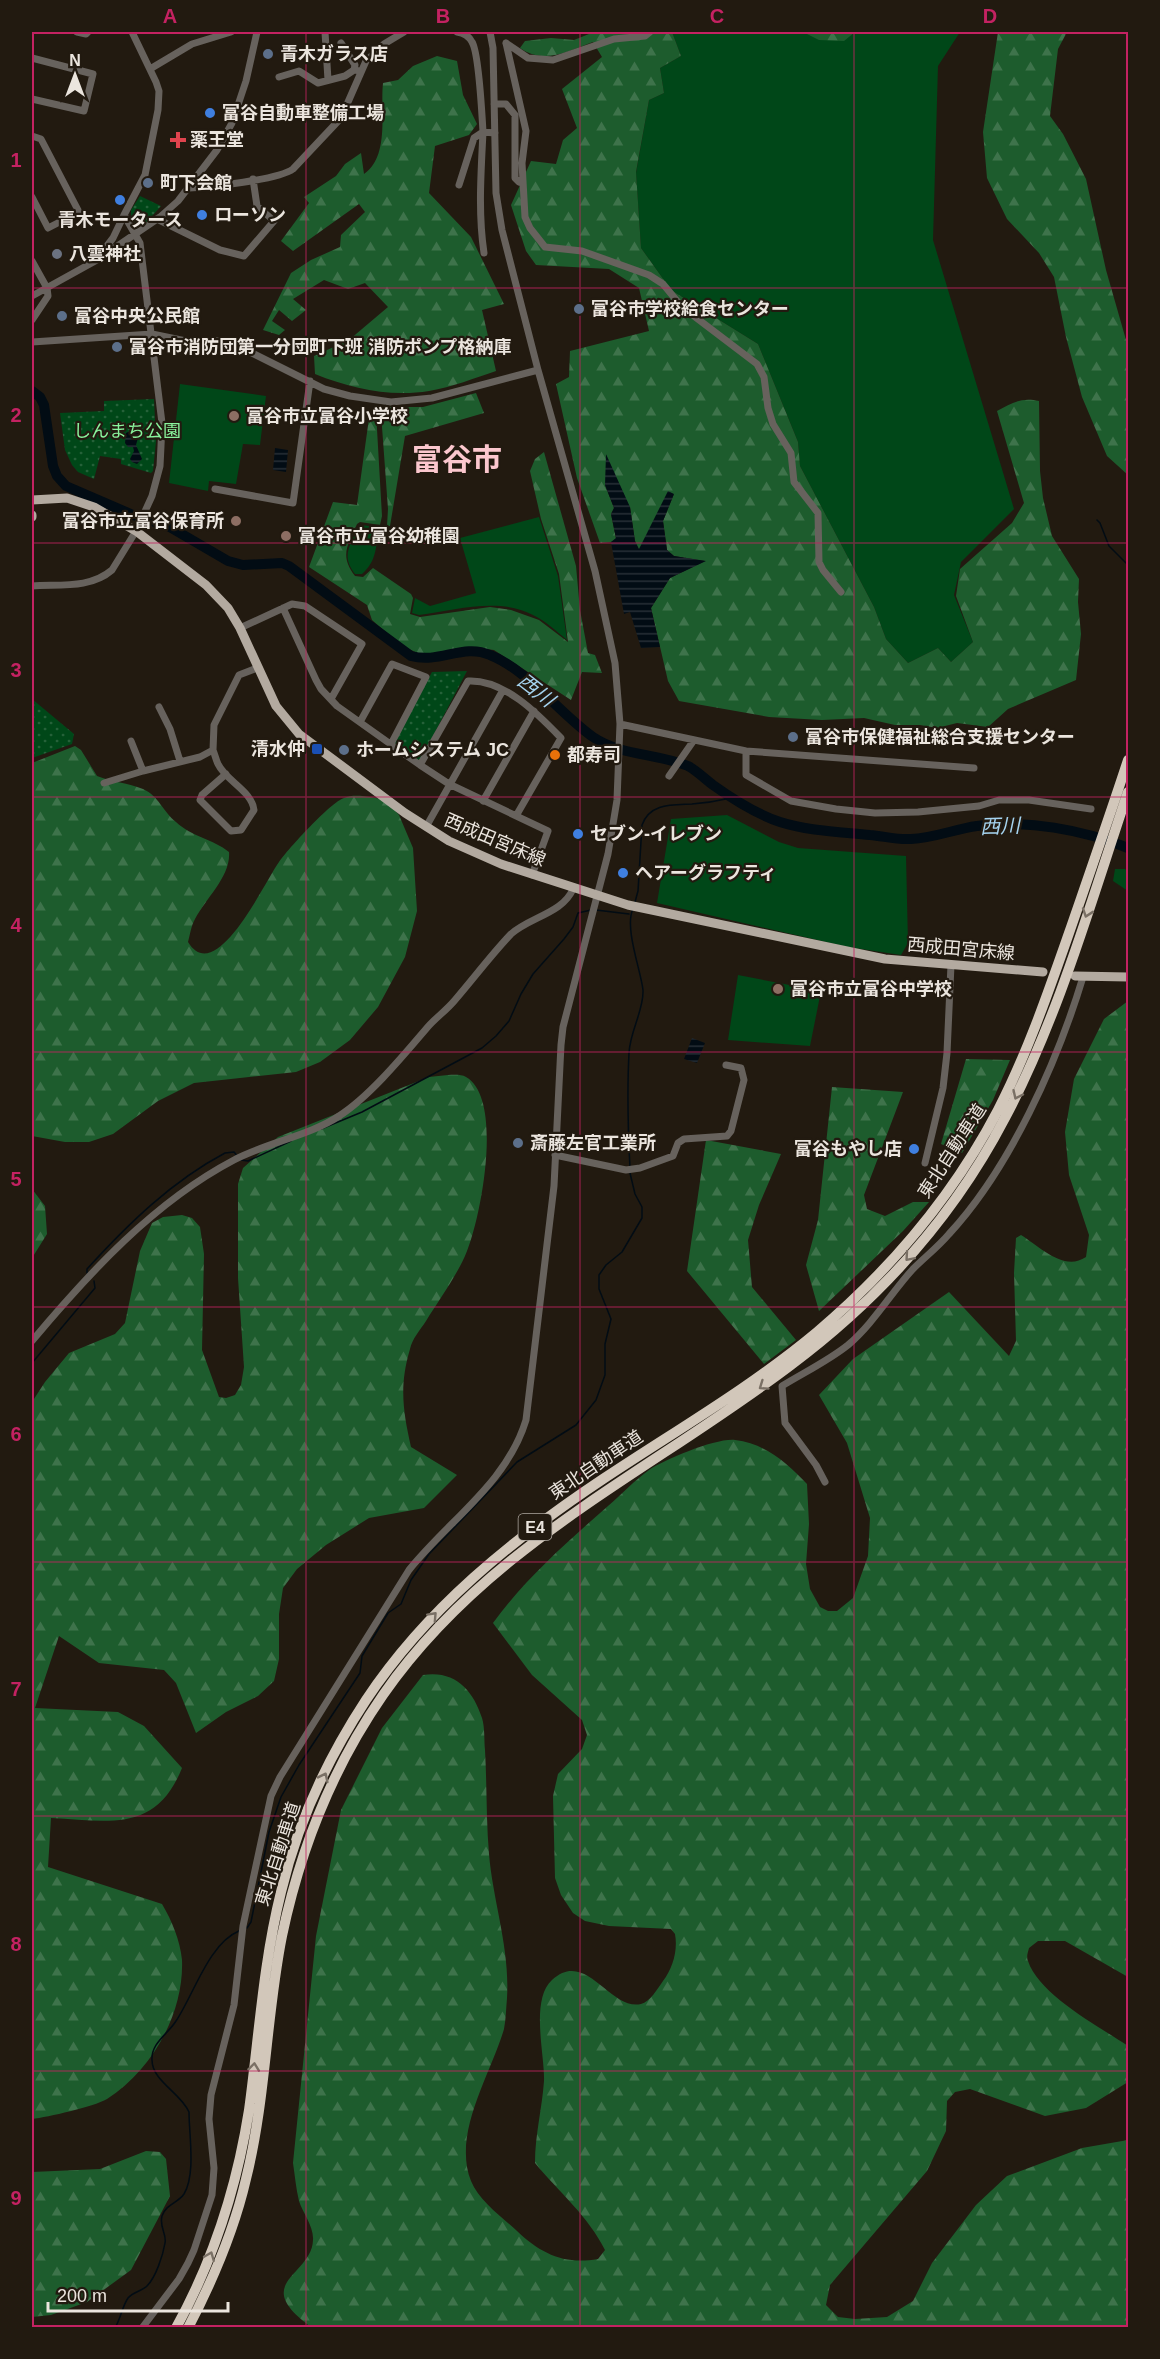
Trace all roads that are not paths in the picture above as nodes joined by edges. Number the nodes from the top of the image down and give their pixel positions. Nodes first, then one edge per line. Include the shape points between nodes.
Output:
1 (77, 32) edge
2 (88, 32) edge
3 (132, 32) edge
4 (231, 32) edge
5 (257, 32) edge
6 (325, 32) edge
7 (404, 32) edge
8 (457, 32) edge
9 (490, 32) edge
10 (650, 32) edge
11 (341, 43) dead end
12 (32, 58) edge
13 (150, 69) junction
14 (357, 71) junction
15 (279, 76) dead end
16 (328, 80) junction
17 (32, 99) edge
18 (494, 104) junction
19 (483, 132) junction
20 (495, 133) junction
21 (32, 136) edge
22 (253, 179) junction
23 (523, 183) junction
24 (459, 185) dead end
25 (189, 188) junction
26 (32, 196) edge
27 (124, 216) junction
28 (157, 219) junction
29 (135, 233) junction
30 (484, 253) dead end
31 (97, 260) junction
32 (32, 261) edge
33 (47, 288) junction
34 (32, 296) edge
35 (32, 320) edge
36 (152, 334) junction
37 (32, 342) edge
38 (538, 370) junction
39 (310, 381) junction
40 (215, 489) dead end
41 (32, 500) edge
42 (137, 528) junction
43 (32, 586) edge
44 (840, 592) dead end
45 (283, 609) junction
46 (240, 628) junction
47 (257, 668) junction
48 (503, 690) junction
49 (331, 699) junction
50 (159, 707) dead end
51 (534, 711) junction
52 (360, 722) junction
53 (620, 724) junction
54 (694, 740) junction
55 (132, 741) dead end
56 (391, 744) junction
57 (213, 750) junction
58 (746, 751) junction
59 (1128, 760) edge
60 (180, 761) junction
61 (420, 765) junction
62 (974, 768) dead end
63 (143, 771) junction
64 (226, 774) junction
65 (669, 776) dead end
66 (104, 783) dead end
67 (449, 784) junction
68 (1128, 792) edge
69 (483, 801) junction
70 (1091, 809) dead end
71 (516, 816) junction
72 (426, 827) junction
73 (1111, 828) junction
74 (1101, 857) junction
75 (532, 875) junction
76 (573, 889) junction
77 (598, 896) junction
78 (951, 965) junction
79 (1043, 972) dead end
80 (1079, 976) joint
81 (1128, 977) edge
82 (726, 1065) dead end
83 (555, 1155) junction
84 (925, 1163) dead end
85 (32, 1341) edge
86 (825, 1482) dead end
87 (142, 2328) edge
88 (176, 2328) edge
89 (188, 2328) edge

1 - 2 street
3 - 13 street
4 - 13 street via 192,44
5 - 25 street via 231,123
6 - 16 street
7 - 14 street
8 - 19 street via 473,43
9 - 18 street
10 - 23 street via 614,39 553,60 528,58 506,43 526,131
11 - 14 street
12 - 17 street via 93,74 84,111
13 - 27 street via 159,91 156,121 145,175
14 - 16 street
14 - 22 street via 341,118 293,169 287,174
15 - 16 street via 299,71 313,82
18 - 20 street
18 - 23 street via 506,104 515,115 516,178
19 - 20 street
19 - 24 street via 474,138
19 - 30 street via 480,226
20 - 38 street via 496,193 502,230
21 - 26 street via 41,139 79,212 48,228
22 - 25 street
22 - 28 street via 257,206 274,221 244,256 220,250
23 - 44 street via 525,217 545,247 582,251 649,275 663,284 682,307 757,364 764,377 772,424 791,453 794,482 819,513 819,562
25 - 28 street
27 - 29 street
27 - 31 street
28 - 29 street
29 - 31 street
29 - 36 street via 140,243
31 - 33 street
32 - 33 street
33 - 34 street
33 - 35 street via 48,296
36 - 37 street
36 - 39 street via 228,341
36 - 42 street via 161,446 157,480
38 - 39 street via 432,398 391,402 350,396
38 - 53 street via 600,593 615,663
39 - 40 street via 293,503
41 - 42 main road, 西成田宮床線 via 80,501
42 - 43 street via 120,560 105,577 81,584
42 - 46 main road, 西成田宮床線 via 206,585
45 - 46 street
45 - 49 street via 316,680
45 - 49 street via 292,604 305,606 362,644
46 - 47 main road, 西成田宮床線
47 - 57 street via 239,675 214,725
47 - 72 main road, 西成田宮床線 via 276,706 299,734
48 - 51 street
48 - 61 street via 468,681
48 - 67 street
49 - 52 street
50 - 60 street
51 - 69 street
51 - 71 street via 561,738
52 - 56 street
52 - 56 street via 392,664 426,677
53 - 54 street
53 - 77 street via 614,826
54 - 58 street
54 - 65 street
55 - 63 street
56 - 61 street
57 - 60 street
57 - 64 street
58 - 62 street
58 - 70 street via 746,775 791,801 836,809 918,812 979,806 999,800
59 - 73 highway, 東北自動車道 / E4
60 - 63 street
61 - 67 street
63 - 66 street
64 - 64 street via 253,803 254,810 241,830 231,831 200,800
67 - 69 street
67 - 72 street
68 - 73 highway, 東北自動車道 / E4
69 - 71 street
71 - 75 street via 548,831
72 - 75 main road, 西成田宮床線 via 473,852
73 - 74 highway, 東北自動車道 / E4
88 -> 74 highway, 東北自動車道 / E4 via 208,2260 236,2176 282,1888 315,1795 360,1711 408,1644 481,1570 566,1504 796,1348 853,1300 906,1244 951,1187 997,1112 1034,1030
74 -> 89 highway, 東北自動車道 / E4 via 1044,1032 1007,1116 960,1192 914,1251 860,1308 788,1367 563,1519 489,1577 429,1637 364,1724 325,1799 292,1891 281,1940 246,2178 218,2264
75 - 76 main road, 西成田宮床線
76 - 77 main road, 西成田宮床線
76 - 85 street via 562,905 521,924 413,1046 339,1117 244,1155 182,1192 93,1272
77 - 78 main road, 西成田宮床線 via 885,959
77 - 83 street via 563,1027
78 - 79 main road, 西成田宮床線
78 - 84 street via 943,1088
80 - 81 main road
80 - 86 street via 1059,1044 1011,1147 986,1187 950,1234 846,1343 782,1386 785,1423
82 - 83 street via 741,1068 744,1080 727,1136 684,1139 673,1156 630,1169
83 - 87 street via 530,1404 522,1434 501,1472 409,1570 275,1786 242,1929 234,2004 210,2104 212,2195 195,2250 179,2279

